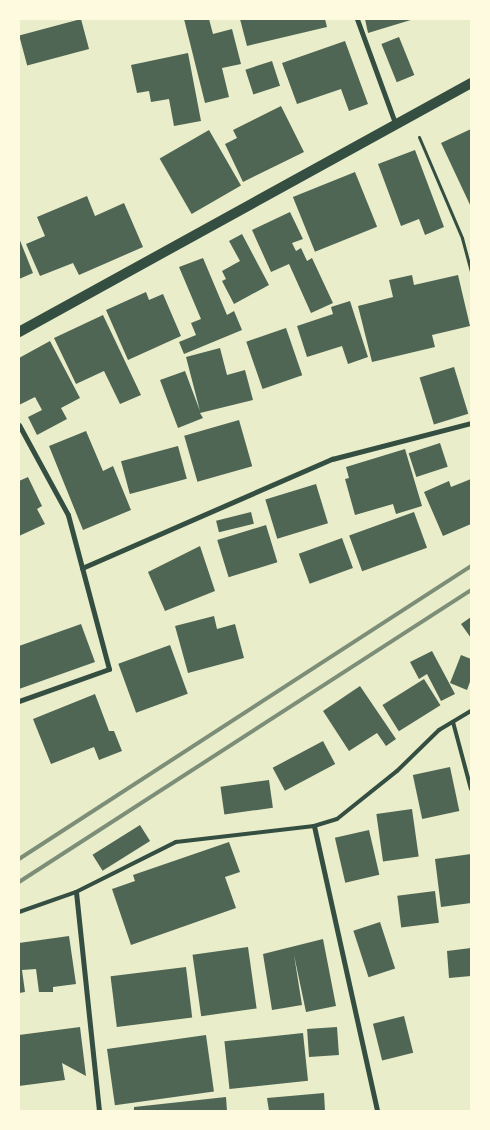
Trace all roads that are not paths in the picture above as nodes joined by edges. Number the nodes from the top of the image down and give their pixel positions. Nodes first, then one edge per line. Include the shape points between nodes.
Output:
1 (357, 19) edge
2 (471, 83) edge
3 (395, 123) junction
4 (19, 332) edge
5 (471, 423) edge
6 (19, 424) edge
7 (82, 568) junction
8 (19, 701) edge
9 (471, 711) edge
10 (453, 722) junction
11 (471, 789) edge
12 (314, 826) junction
13 (76, 892) junction
14 (19, 912) edge
15 (100, 1111) edge
16 (377, 1111) edge

1 - 3 street
2 - 3 main road
3 - 4 main road
5 - 7 street via 332,459
6 - 7 street via 68,514
7 - 8 street via 109,669
9 - 10 lane
10 - 11 lane
10 - 12 lane via 439,730 397,771 337,819
12 - 13 lane via 176,842
12 - 16 street
13 - 14 lane
13 - 15 street

